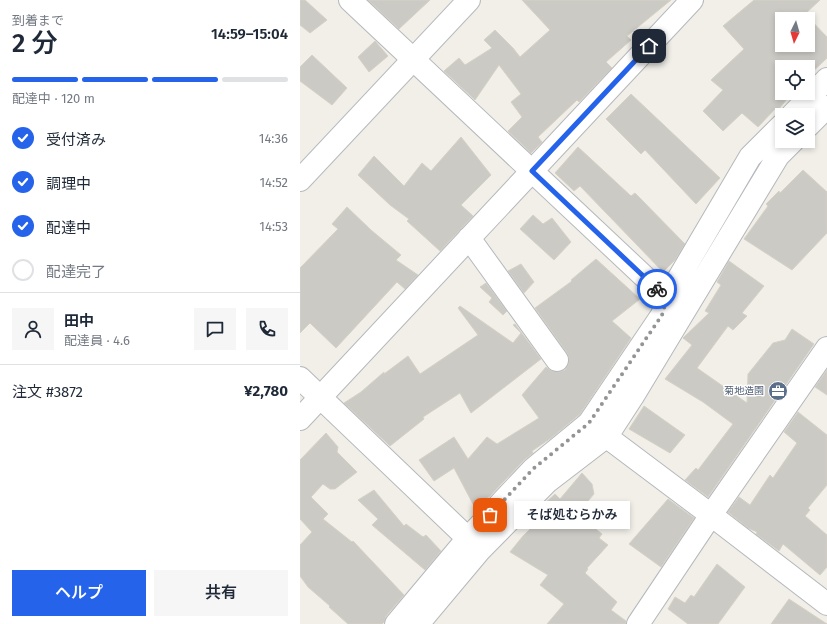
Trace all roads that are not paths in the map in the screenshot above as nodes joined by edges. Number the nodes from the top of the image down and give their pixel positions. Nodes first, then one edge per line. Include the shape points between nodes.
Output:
1 (350, 0) edge
2 (469, 0) edge
3 (692, 0) edge
4 (413, 59) junction
5 (827, 79) edge
6 (827, 107) edge
7 (799, 108) edge
8 (815, 119) edge
9 (775, 132) edge
10 (786, 148) edge
11 (532, 171) junction
12 (300, 180) edge
13 (469, 238) junction
14 (667, 298) junction
15 (827, 348) edge
16 (557, 360) dead end
17 (300, 378) edge
18 (320, 398) junction
19 (300, 419) edge
20 (589, 423) junction
21 (607, 436) junction
22 (710, 515) junction
23 (474, 544) junction
24 (827, 604) edge
25 (396, 624) edge
26 (418, 624) edge
27 (638, 624) edge

1 - 4 street
2 - 4 street
3 - 11 street
4 - 11 street
4 - 12 street
5 - 7 street
6 - 8 street
9 - 14 street via 750,157
10 - 21 street via 778,156
11 - 13 street
11 - 14 street
13 - 16 street
13 - 18 street
14 - 20 street via 662,315
15 - 22 street
17 - 18 street
18 - 19 street
18 - 23 street
20 - 21 street
20 - 23 street via 533,469
21 - 22 street
21 - 23 street via 547,482
22 - 24 street
22 - 27 street
23 - 25 street
23 - 26 street

